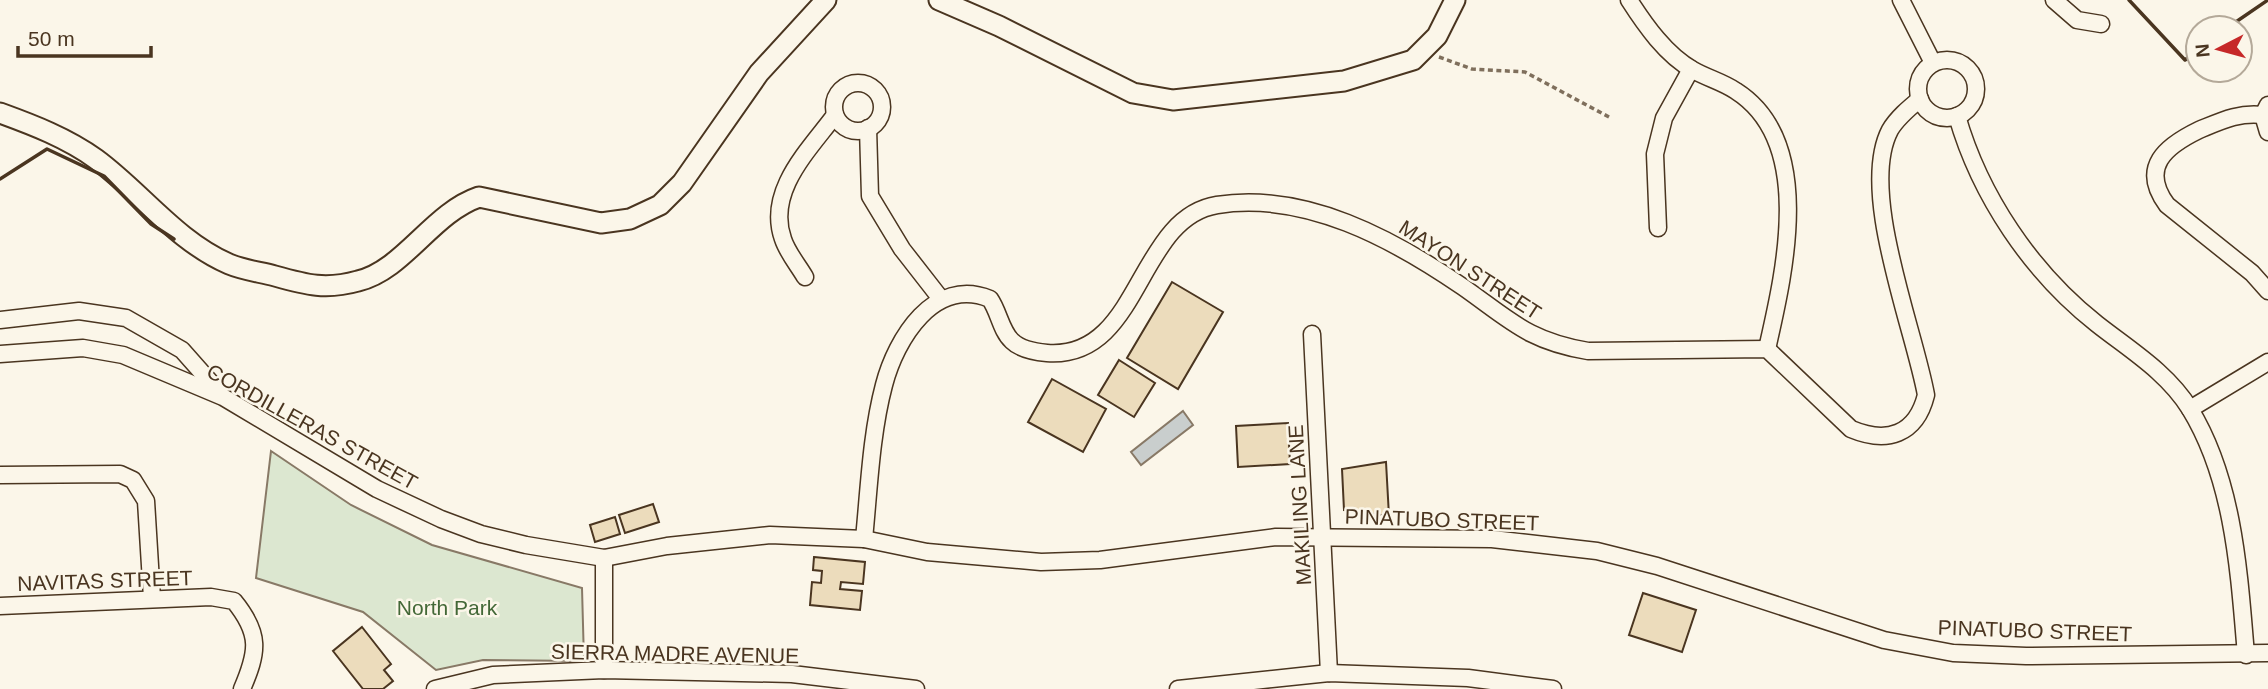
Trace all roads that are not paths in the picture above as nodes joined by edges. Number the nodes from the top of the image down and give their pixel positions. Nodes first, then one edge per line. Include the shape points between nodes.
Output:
1 (826, 0) edge
2 (939, 0) edge
3 (1455, 0) edge
4 (1629, 0) edge
5 (1901, 0) edge
6 (2054, 0) edge
7 (2101, 24) dead end
8 (1933, 64) junction
9 (1691, 69) junction
10 (1920, 99) junction
11 (2265, 110) edge
12 (0, 113) edge
13 (835, 115) junction
14 (1958, 116) junction
15 (868, 128) junction
16 (2268, 132) edge
17 (1658, 228) dead end
18 (805, 276) dead end
19 (2268, 291) edge
20 (941, 299) junction
21 (0, 320) edge
22 (1312, 334) dead end
23 (1767, 349) junction
24 (0, 354) edge
25 (2268, 362) edge
26 (223, 397) junction
27 (2190, 409) junction
28 (0, 475) edge
29 (1323, 537) junction
30 (863, 539) junction
31 (604, 558) junction
32 (152, 598) junction
33 (1, 610) edge
34 (2268, 653) edge
35 (2246, 654) junction
36 (604, 670) junction
37 (1329, 673) junction
38 (242, 689) edge
39 (435, 689) edge
40 (916, 689) edge
41 (1178, 689) edge
42 (1553, 689) edge

1 - 12 street via 759,74 682,183 660,205 630,219 601,223 479,197 461,203 380,272 336,286 316,287 230,265 191,243 94,158 32,124
2 - 3 street via 1133,93 1174,100 1344,81 1413,60 1445,23
4 - 9 street via 1663,45
5 - 8 street
6 - 7 street via 2077,20
8 - 10 street via 1922,75
8 - 14 street via 1951,60 1973,77 1972,104
9 - 17 street via 1664,118 1655,154
9 - 23 street via 1737,91 1757,109 1780,149 1788,193 1786,232 1780,291
10 - 14 street via 1940,117
10 - 23 street via 1891,128 1881,182 1895,272 1926,395 1922,412 1907,429 1868,436 1851,429
11 - 16 street
11 - 19 street via 2231,117 2169,146 2157,167 2156,181 2167,205
13 - 15 street via 845,127
13 - 15 street via 840,90 863,83 877,92 882,108 880,117
13 - 18 street via 785,183 779,223 783,240
14 - 27 street via 1989,197 2034,261 2095,322 2166,379
15 - 20 street via 870,196 902,249
20 - 23 street, MAYON STREET via 979,295 990,299 1018,345 1040,352 1077,351 1096,342 1112,325 1149,263 1181,223 1201,209 1259,204 1363,229 1429,264 1533,337 1560,346 1588,351
20 - 30 street via 914,323 898,346 884,385
21 - 26 street via 79,311 126,318 182,350
22 - 29 street, MAKILING LANE
24 - 26 street, CORDILLERAS STREET via 83,348 123,355
25 - 27 street
26 - 31 street, CORDILLERAS STREET via 377,489 440,519 526,545
27 - 35 street via 2215,466 2231,520
28 - 32 street via 120,474 134,480 146,501
29 - 30 street, PINATUBO STREET via 1231,541 1041,562 927,552
29 - 35 street, PINATUBO STREET via 1492,539 1597,551 1704,580 1884,640 1953,653
29 - 37 street, MAKILING LANE
30 - 31 street, PINATUBO STREET via 770,535
31 - 36 street
32 - 33 street, NAVITAS STREET
32 - 38 street, NAVITAS STREET via 234,601 254,627 255,660
34 - 35 street, PINATUBO STREET
36 - 39 street, SIERRA MADRE AVENUE via 493,675
36 - 40 street, SIERRA MADRE AVENUE via 792,674
37 - 41 street
37 - 42 street via 1468,678

